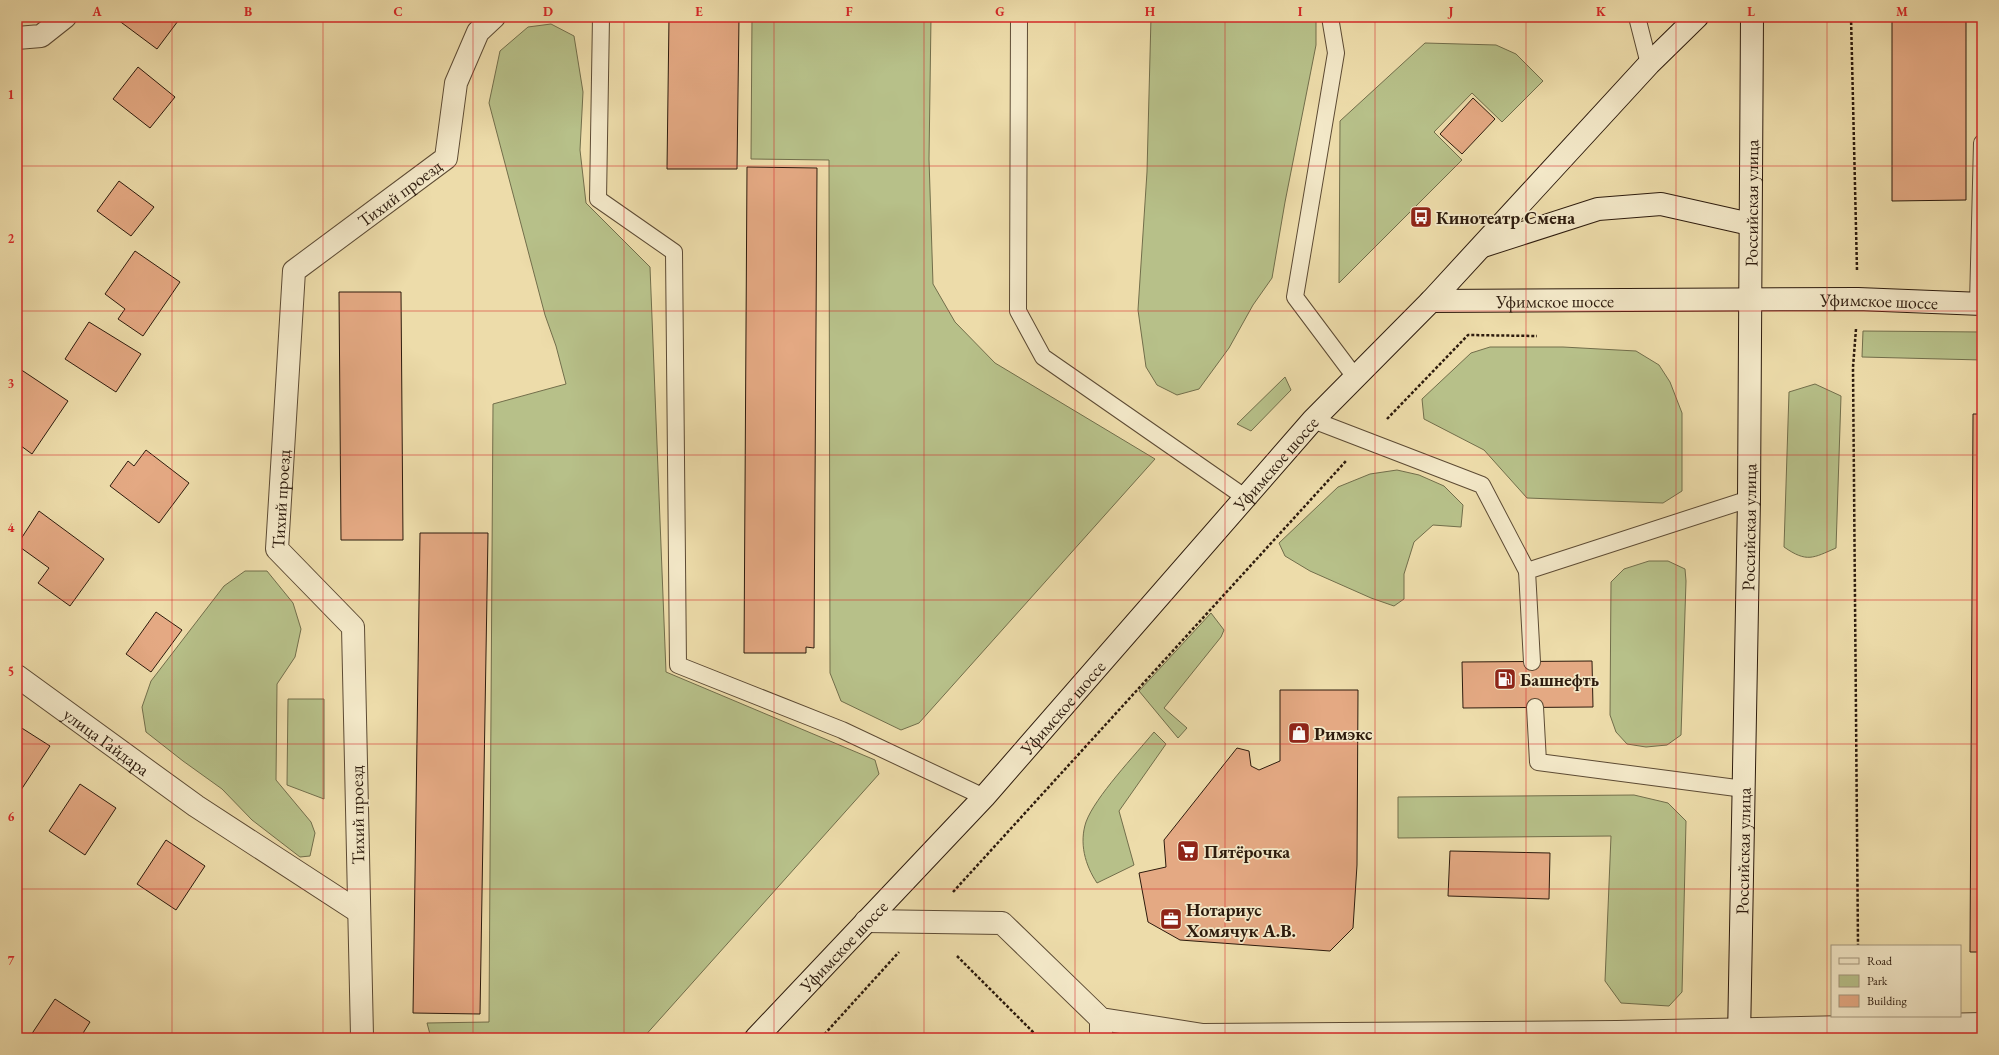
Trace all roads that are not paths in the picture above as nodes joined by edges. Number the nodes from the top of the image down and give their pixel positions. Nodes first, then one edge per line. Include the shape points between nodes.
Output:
1 (65, 17) edge
2 (494, 17) edge
3 (602, 17) edge
4 (1019, 17) edge
5 (1330, 17) edge
6 (1637, 17) edge
7 (1697, 17) edge
8 (1752, 17) edge
9 (17, 38) edge
10 (1649, 64) junction
11 (1982, 143) edge
12 (1750, 224) junction
13 (1481, 247) junction
14 (1749, 298) junction
15 (1431, 301) junction
16 (1980, 304) edge
17 (1355, 377) junction
18 (1313, 420) junction
19 (1246, 498) junction
20 (1749, 499) junction
21 (1527, 571) junction
22 (1532, 662) dead end
23 (17, 676) edge
24 (1535, 707) dead end
25 (1744, 789) junction
26 (984, 797) junction
27 (359, 912) junction
28 (866, 921) junction
29 (1982, 1024) edge
30 (1101, 1029) edge
31 (1958, 1031) edge
32 (1739, 1034) edge
33 (1617, 1035) edge
34 (363, 1038) edge
35 (756, 1038) edge

1 - 9 main road via 41,36
2 - 27 main road, Тихий проезд via 478,32 456,83 446,158 294,272 277,550 353,627
3 - 26 lane via 598,199 674,252 678,665 842,730
4 - 19 lane via 1018,311 1042,357
5 - 17 lane via 1336,53 1295,297
6 - 10 lane
7 - 10 main road
8 - 12 main road, Российская улица
10 - 13 main road
11 - 16 lane
12 - 13 main road via 1661,204 1598,208
12 - 14 main road, Российская улица
13 - 15 main road
14 - 15 main road, Уфимское шоссе
14 - 16 main road, Уфимское шоссе
14 - 20 main road, Российская улица
15 - 17 main road, Уфимское шоссе
17 - 18 main road, Уфимское шоссе
18 - 19 main road, Уфимское шоссе
18 - 21 lane via 1482,485
19 - 26 main road, Уфимское шоссе
20 - 21 lane
20 - 25 main road, Российская улица
21 - 22 lane
23 - 27 main road, улица Гайдара via 196,806
24 - 25 lane via 1538,762
25 - 32 main road, Российская улица
26 - 28 main road, Уфимское шоссе
27 - 34 main road, Тихий проезд
28 - 30 main road via 1002,923
28 - 35 main road, Уфимское шоссе
29 - 31 main road
30 - 33 main road via 1203,1035
31 - 32 main road
32 - 33 main road

